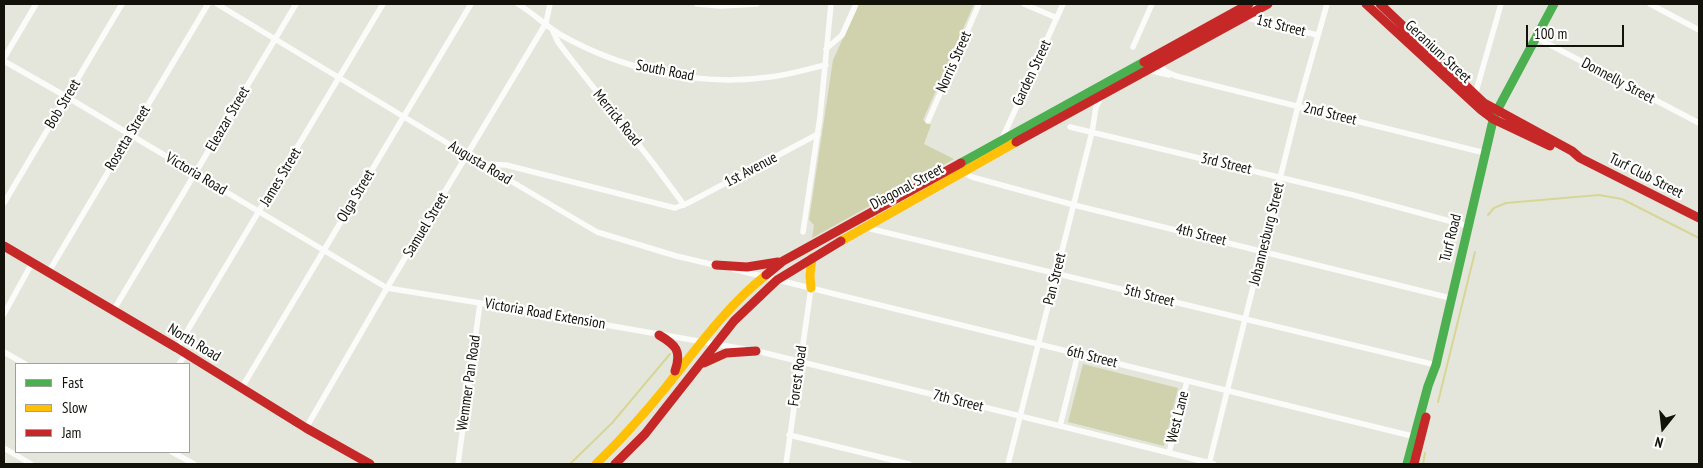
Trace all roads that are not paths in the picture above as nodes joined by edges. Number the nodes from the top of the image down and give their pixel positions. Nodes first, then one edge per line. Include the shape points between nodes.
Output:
1 (36, 4) edge
2 (122, 4) edge
3 (208, 4) edge
4 (217, 4) edge
5 (296, 4) edge
6 (383, 4) edge
7 (471, 4) edge
8 (518, 4) edge
9 (550, 4) edge
10 (697, 4) edge
11 (757, 4) edge
12 (831, 4) edge
13 (856, 4) edge
14 (979, 4) edge
15 (1024, 4) edge
16 (1063, 4) edge
17 (1152, 4) edge
18 (1249, 4) edge
19 (1268, 4) edge
20 (1327, 4) edge
21 (1366, 4) edge
22 (1380, 4) edge
23 (1502, 4) edge
24 (1554, 4) edge
25 (1650, 4) edge
26 (1244, 17) junction
27 (1057, 18) junction
28 (546, 23) junction
29 (552, 29) junction
30 (1699, 30) edge
31 (1317, 35) junction
32 (1537, 38) junction
33 (275, 39) junction
34 (1133, 47) dead end
35 (826, 49) junction
36 (4, 59) edge
37 (1156, 61) junction
38 (826, 65) junction
39 (1148, 70) junction
40 (339, 76) junction
41 (1176, 76) junction
42 (1103, 94) junction
43 (1476, 95) junction
44 (67, 97) junction
45 (1298, 106) junction
46 (1494, 116) junction
47 (404, 117) junction
48 (928, 121) dead end
49 (1699, 124) edge
50 (1070, 126) dead end
51 (1092, 132) junction
52 (818, 134) junction
53 (130, 135) junction
54 (1001, 141) junction
55 (1485, 152) junction
56 (468, 155) junction
57 (482, 164) junction
58 (956, 166) junction
59 (962, 173) junction
60 (196, 174) junction
61 (1281, 177) junction
62 (4, 204) edge
63 (1074, 204) junction
64 (684, 205) junction
65 (259, 213) junction
66 (1699, 218) edge
67 (1468, 226) junction
68 (863, 227) junction
69 (803, 232) dead end
70 (4, 246) edge
71 (323, 250) junction
72 (1262, 250) junction
73 (812, 258) junction
74 (783, 261) junction
75 (32, 263) junction
76 (716, 265) junction
77 (48, 272) junction
78 (1056, 274) junction
79 (763, 277) junction
80 (777, 280) junction
81 (387, 288) junction
82 (811, 288) junction
83 (1450, 298) junction
84 (480, 303) junction
85 (113, 311) junction
86 (4, 314) edge
87 (1245, 319) junction
88 (659, 335) junction
89 (702, 342) junction
90 (716, 344) junction
91 (1038, 344) junction
92 (177, 348) junction
93 (756, 351) junction
94 (4, 352) edge
95 (186, 354) junction
96 (1078, 354) junction
97 (800, 362) junction
98 (23, 363) edge
99 (180, 363) edge
100 (1436, 365) junction
101 (698, 366) junction
102 (674, 376) junction
103 (1188, 381) junction
104 (241, 389) junction
105 (1228, 391) junction
106 (1020, 416) junction
107 (1060, 426) junction
108 (306, 428) junction
109 (789, 435) junction
110 (1417, 438) junction
111 (4, 448) edge
112 (174, 453) edge
113 (1169, 453) junction
114 (32, 464) edge
115 (194, 464) edge
116 (370, 464) edge
117 (458, 464) edge
118 (596, 464) edge
119 (615, 464) edge
120 (786, 464) edge
121 (909, 464) edge
122 (1008, 464) edge
123 (1211, 464) edge
124 (1407, 464) edge
125 (1414, 464) edge

1 - 36 street
2 - 44 street, Bob Street
3 - 53 street, Rosetta Street
4 - 33 street, Augusta Road
5 - 33 street, Eleazar Street
6 - 40 street, James Street
7 - 47 street, Olga Street
8 - 28 street, South Road
9 - 28 street, Samuel Street
10 - 11 street
12 - 35 street
13 - 35 street via 842,35
14 - 48 street, Norris Street
15 - 27 street
16 - 27 street, Garden Street
17 - 34 street
18 - 37 main road, Diagonal Street
19 - 26 main road, Diagonal Street
20 - 31 street, Johannesburg Street
21 - 46 main road, Geranium Street via 1481,110
22 - 43 main road, Geranium Street
23 - 43 street
24 - 32 main road, Turf Road
25 - 30 street
26 - 31 street, 1st Street
26 - 37 main road, Diagonal Street
27 - 54 street, Garden Street
28 - 29 street, South Road
28 - 56 street, Samuel Street
29 - 38 street, South Road via 619,61 680,76 732,80 770,78
29 - 64 street, Merrick Road via 567,54
31 - 45 street, Johannesburg Street
32 - 46 main road, Turf Road
32 - 49 street, Donnelly Street
33 - 40 street, Augusta Road
33 - 60 street, Eleazar Street
35 - 38 street
36 - 44 street, Victoria Road
37 - 39 main road, Diagonal Street
37 - 41 street, 2nd Street via 1165,71
37 - 54 main road, Diagonal Street
38 - 52 street
39 - 41 street, 2nd Street
39 - 42 main road, Diagonal Street
40 - 47 street, Augusta Road
40 - 65 street, James Street
41 - 45 street, 2nd Street
42 - 51 street, Pan Street via 1096,107
42 - 59 main road, Diagonal Street
43 - 46 main road, Geranium Street
44 - 53 street, Victoria Road
44 - 62 street, Bob Street
45 - 55 street, 2nd Street
45 - 61 street, Johannesburg Street
46 - 55 main road, Turf Road
46 - 66 main road, Turf Club Street via 1572,151
47 - 56 street, Augusta Road
47 - 71 street, Olga Street
50 - 51 street, 3rd Street
51 - 61 street, 3rd Street
51 - 63 street, Pan Street
52 - 64 street, 1st Avenue
52 - 69 street
53 - 60 street, Victoria Road
53 - 77 street, Rosetta Street
54 - 58 main road, Diagonal Street
55 - 67 main road, Turf Road
56 - 57 street, Augusta Road
56 - 81 street, Samuel Street
57 - 64 street via 506,166 666,207
57 - 76 street, Augusta Road via 597,232
58 - 59 street
58 - 74 main road, Diagonal Street
59 - 63 street, 4th Street
59 - 68 main road, Diagonal Street
60 - 65 street, Victoria Road
60 - 85 street, Eleazar Street
61 - 67 street, 3rd Street
61 - 72 street, Johannesburg Street
63 - 72 street, 4th Street
63 - 78 street, Pan Street
65 - 71 street, Victoria Road
65 - 92 street, James Street
67 - 83 main road, Turf Road
68 - 73 main road, Diagonal Street
68 - 78 street, 5th Street
70 - 75 main road, North Road
71 - 81 street, Victoria Road
71 - 104 street, Olga Street
72 - 83 street, 4th Street
72 - 87 street, Johannesburg Street
73 - 80 main road, Diagonal Street
73 - 82 main road
74 - 76 main road via 747,267
74 - 79 main road, Diagonal Street
75 - 77 main road, North Road
75 - 86 street
76 - 79 street, Augusta Road
77 - 85 main road, North Road
78 - 87 street, 5th Street
78 - 91 street, Pan Street
79 - 80 street, 6th Street
79 - 89 main road, Diagonal Street via 729,309
80 - 82 street, 6th Street
80 - 90 main road, Diagonal Street via 734,321
81 - 84 street, Victoria Road Extension
81 - 108 street, Samuel Street
82 - 91 street, 6th Street
82 - 97 street, Forest Road
83 - 100 main road, Turf Road
84 - 88 street, Victoria Road Extension
84 - 117 street, Wemmer Pan Road
85 - 92 main road, North Road
87 - 100 street, 5th Street
87 - 105 street, Johannesburg Street
88 - 89 street, Victoria Road Extension
88 - 102 main road via 677,350
89 - 90 street, 7th Street
89 - 102 main road, Diagonal Street
90 - 93 street, 7th Street
90 - 101 main road, Diagonal Street
91 - 96 street, 6th Street
91 - 106 street, Pan Street
92 - 95 main road, North Road
93 - 97 street, 7th Street
93 - 101 main road via 726,353
94 - 98 street
95 - 99 street
95 - 104 main road, North Road
96 - 103 street, 6th Street
96 - 107 street
97 - 106 street, 7th Street
97 - 109 street, Forest Road
100 - 110 main road, Turf Road
101 - 119 main road, Diagonal Street via 645,434
102 - 118 main road, Diagonal Street
103 - 105 street, 6th Street
103 - 113 street, West Lane
104 - 108 main road, North Road
105 - 110 street, 6th Street
105 - 123 street, Johannesburg Street
106 - 107 street, 7th Street
106 - 122 street, Pan Street
107 - 113 street, 7th Street
108 - 116 main road, North Road
109 - 120 street, Forest Road
109 - 121 street
110 - 124 main road, Turf Road
110 - 125 main road, Turf Road
111 - 114 street
112 - 115 street
113 - 123 street, 7th Street

